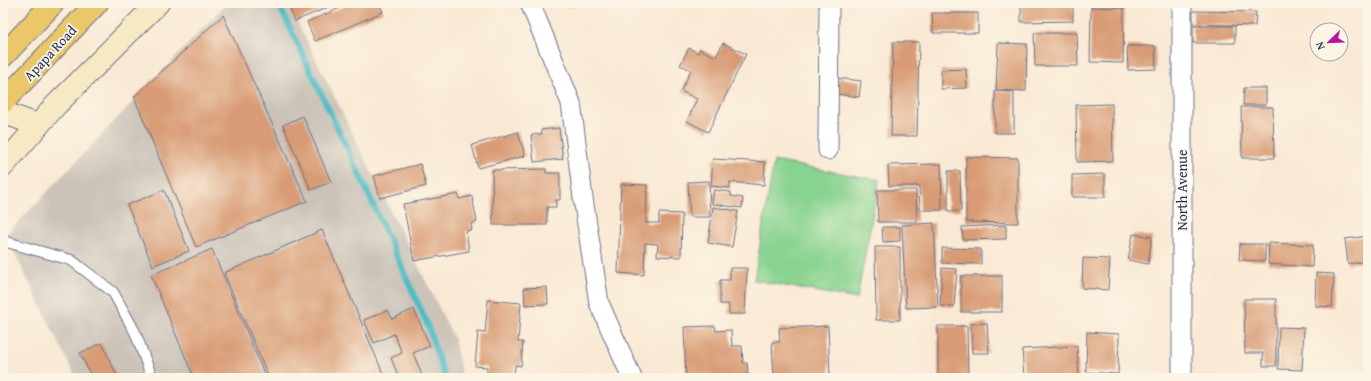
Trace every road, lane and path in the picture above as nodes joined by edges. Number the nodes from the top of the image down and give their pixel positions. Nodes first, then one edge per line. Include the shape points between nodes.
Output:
1 (53, 3) edge
2 (97, 3) edge
3 (158, 3) edge
4 (530, 3) edge
5 (829, 3) edge
6 (1182, 3) edge
7 (3, 56) edge
8 (3, 102) edge
9 (3, 110) edge
10 (38, 125) junction
11 (828, 150) dead end
12 (3, 166) edge
13 (3, 241) edge
14 (152, 378) edge
15 (632, 378) edge
16 (1182, 378) edge

1 - 7 highway
2 - 8 highway, Apapa Road
3 - 10 street
4 - 15 street via 571,103 599,303
5 - 11 street
6 - 16 street, North Avenue
9 - 10 street
10 - 12 street
13 - 14 lane via 71,260 113,292 135,332

